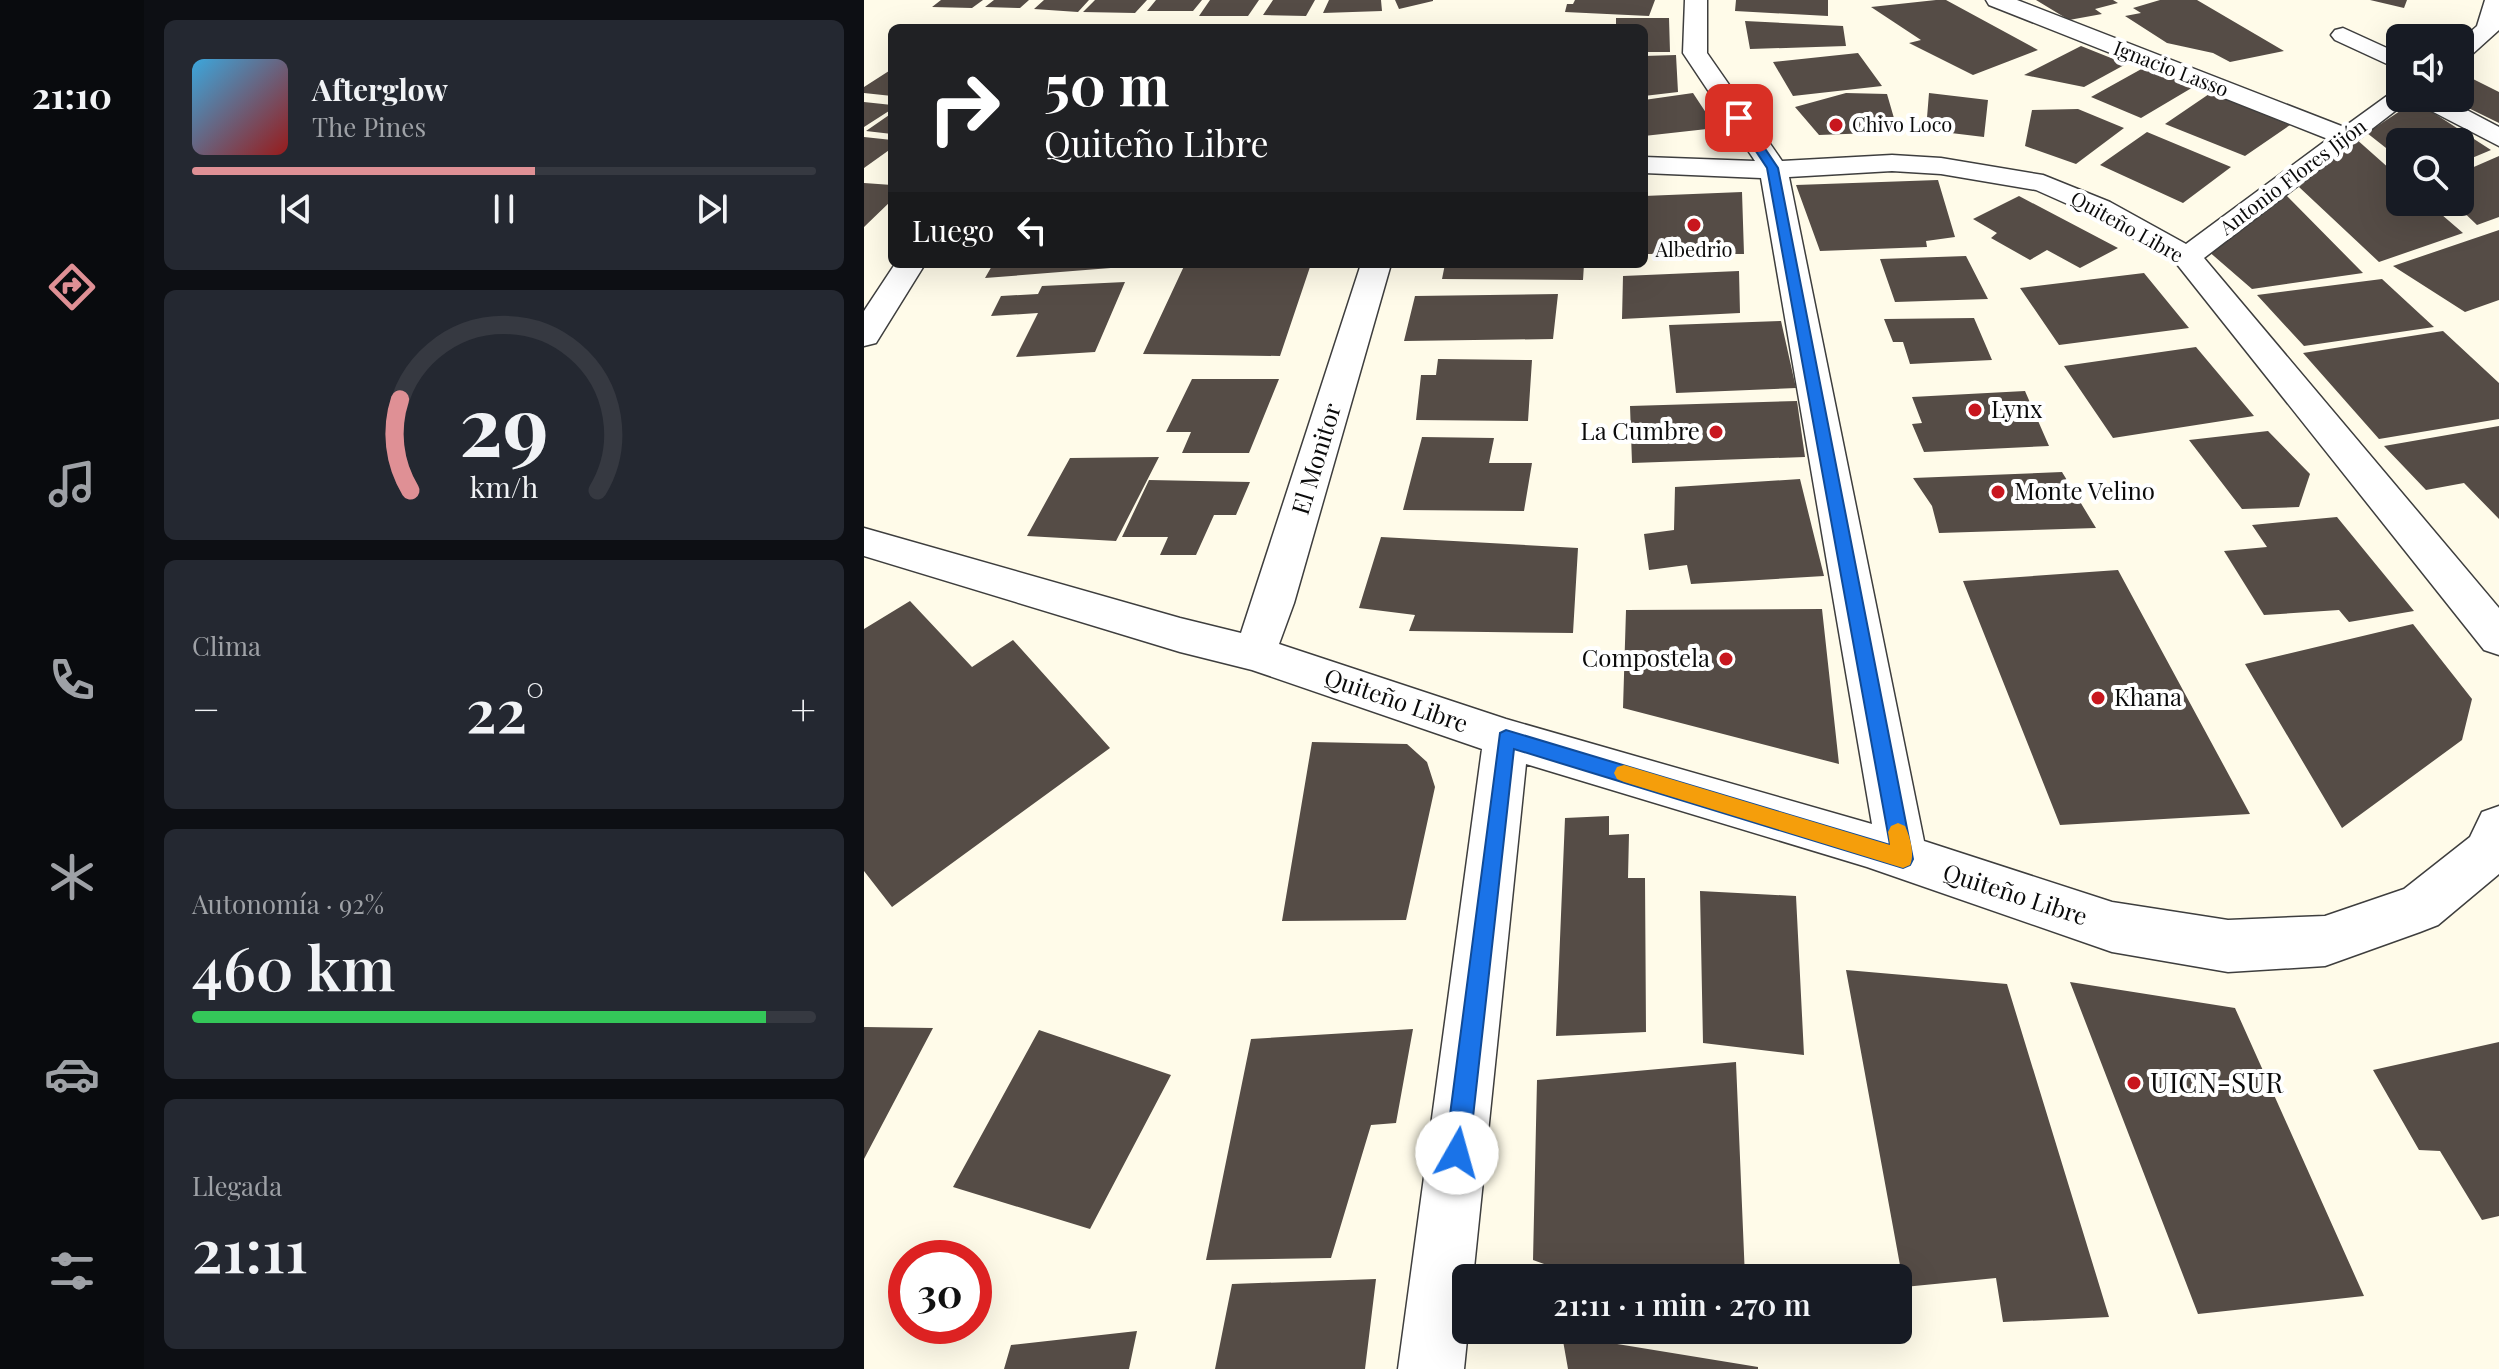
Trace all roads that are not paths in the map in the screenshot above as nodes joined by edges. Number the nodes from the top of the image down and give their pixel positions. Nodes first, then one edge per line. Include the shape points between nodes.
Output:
1 (1696, 0) edge
2 (1997, 0) edge
3 (2496, 0) edge
4 (2343, 35) dead end
5 (2474, 41) edge
6 (2386, 56) edge
7 (2386, 108) edge
8 (2451, 112) edge
9 (2345, 137) junction
10 (2499, 138) edge
11 (1648, 165) edge
12 (1773, 168) junction
13 (2187, 257) junction
14 (907, 268) edge
15 (1375, 268) edge
16 (864, 336) edge
17 (864, 542) edge
18 (2499, 638) edge
19 (1254, 653) junction
20 (1506, 738) junction
21 (2499, 828) edge
22 (1903, 859) junction
23 (1431, 1369) edge

1 - 12 street via 1695,53
2 - 9 street, Ignacio Lasso
3 - 5 street via 2488,29
4 - 6 street
7 - 9 street, Antonio Flores Jijón
8 - 10 street
9 - 13 street, Antonio Flores Jijón
11 - 12 street, Quiteño Libre
12 - 13 street, Quiteño Libre via 1892,163 2043,183
12 - 22 street
13 - 18 street, Quiteño Libre
14 - 16 street
15 - 19 street, El Monitor
17 - 19 street, Quiteño Libre
19 - 20 street, Quiteño Libre
20 - 22 street, Quiteño Libre
20 - 23 street
21 - 22 street, Quiteño Libre via 2487,853 2420,908 2325,941 2228,946 2112,927

